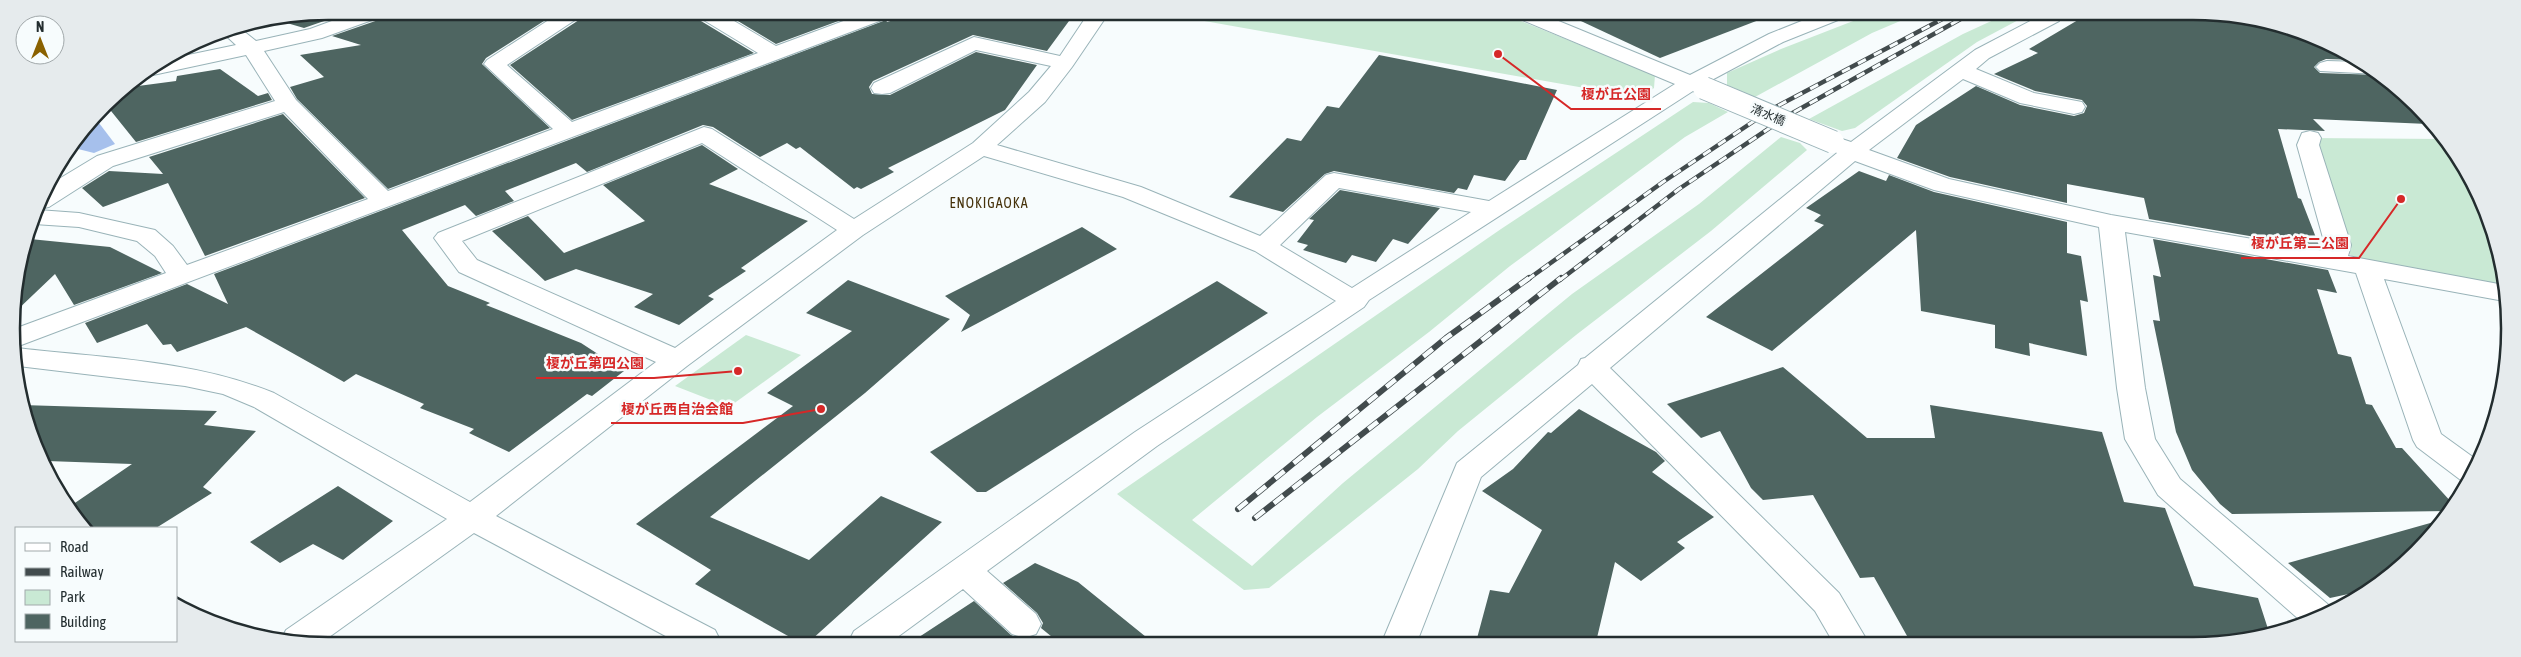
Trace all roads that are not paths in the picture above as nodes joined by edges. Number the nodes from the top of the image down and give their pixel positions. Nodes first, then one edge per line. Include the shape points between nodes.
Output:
1 (354, 20) edge
2 (562, 20) edge
3 (717, 20) edge
4 (864, 20) edge
5 (1094, 20) edge
6 (1539, 20) edge
7 (1821, 20) edge
8 (2046, 20) edge
9 (235, 34) edge
10 (252, 48) junction
11 (772, 53) junction
12 (1065, 63) junction
13 (166, 66) edge
14 (2327, 67) dead end
15 (2358, 68) edge
16 (1960, 70) junction
17 (1698, 85) junction
18 (882, 88) dead end
19 (288, 104) junction
20 (2074, 107) dead end
21 (569, 132) junction
22 (2310, 138) dead end
23 (1842, 147) junction
24 (981, 148) junction
25 (51, 195) edge
26 (384, 202) junction
27 (1493, 209) junction
28 (40, 217) edge
29 (2111, 222) junction
30 (854, 230) junction
31 (1264, 246) junction
32 (2334, 260) junction
33 (2367, 268) junction
34 (181, 276) junction
35 (2498, 292) edge
36 (1355, 301) junction
37 (20, 336) edge
38 (22, 359) edge
39 (676, 360) junction
40 (1591, 366) junction
41 (2467, 469) edge
42 (472, 518) junction
43 (965, 570) junction
44 (2313, 613) edge
45 (1024, 624) dead end
46 (304, 636) edge
47 (697, 637) edge
48 (872, 637) edge
49 (1401, 637) edge
50 (1848, 637) edge

1 - 10 street via 315,34
2 - 21 street via 494,64
3 - 11 street
4 - 11 street
5 - 12 street
6 - 17 street, 清水橋
7 - 17 street via 1776,38
8 - 16 street via 1982,54
9 - 10 street
10 - 13 street
10 - 19 street
11 - 21 street
12 - 18 street via 974,43
12 - 24 street via 1037,97
14 - 15 street
16 - 20 street via 2028,98
16 - 23 street
17 - 23 street, 清水橋, bridge
17 - 27 street
19 - 25 street via 105,161
19 - 26 street
21 - 26 street
22 - 32 street via 2308,145 2338,245
23 - 29 street, 清水橋 via 1942,185
23 - 40 street
24 - 30 street
24 - 31 street via 1132,192
26 - 34 street
27 - 31 street via 1334,180
27 - 36 street via 1360,294
28 - 34 street via 79,220 146,234 164,251
29 - 32 street, 清水橋
29 - 44 street via 2140,439 2169,487
30 - 39 street
30 - 39 street via 704,134 447,238 468,266
31 - 36 street
32 - 33 street, 清水橋
33 - 35 street, 清水橋
33 - 41 street via 2428,440
34 - 37 street
36 - 43 street via 1146,439
38 - 42 street via 185,377 230,386 264,400
39 - 42 street
40 - 49 street via 1468,471
40 - 50 street via 1827,602
42 - 46 street
42 - 47 street
43 - 45 street
43 - 48 street

